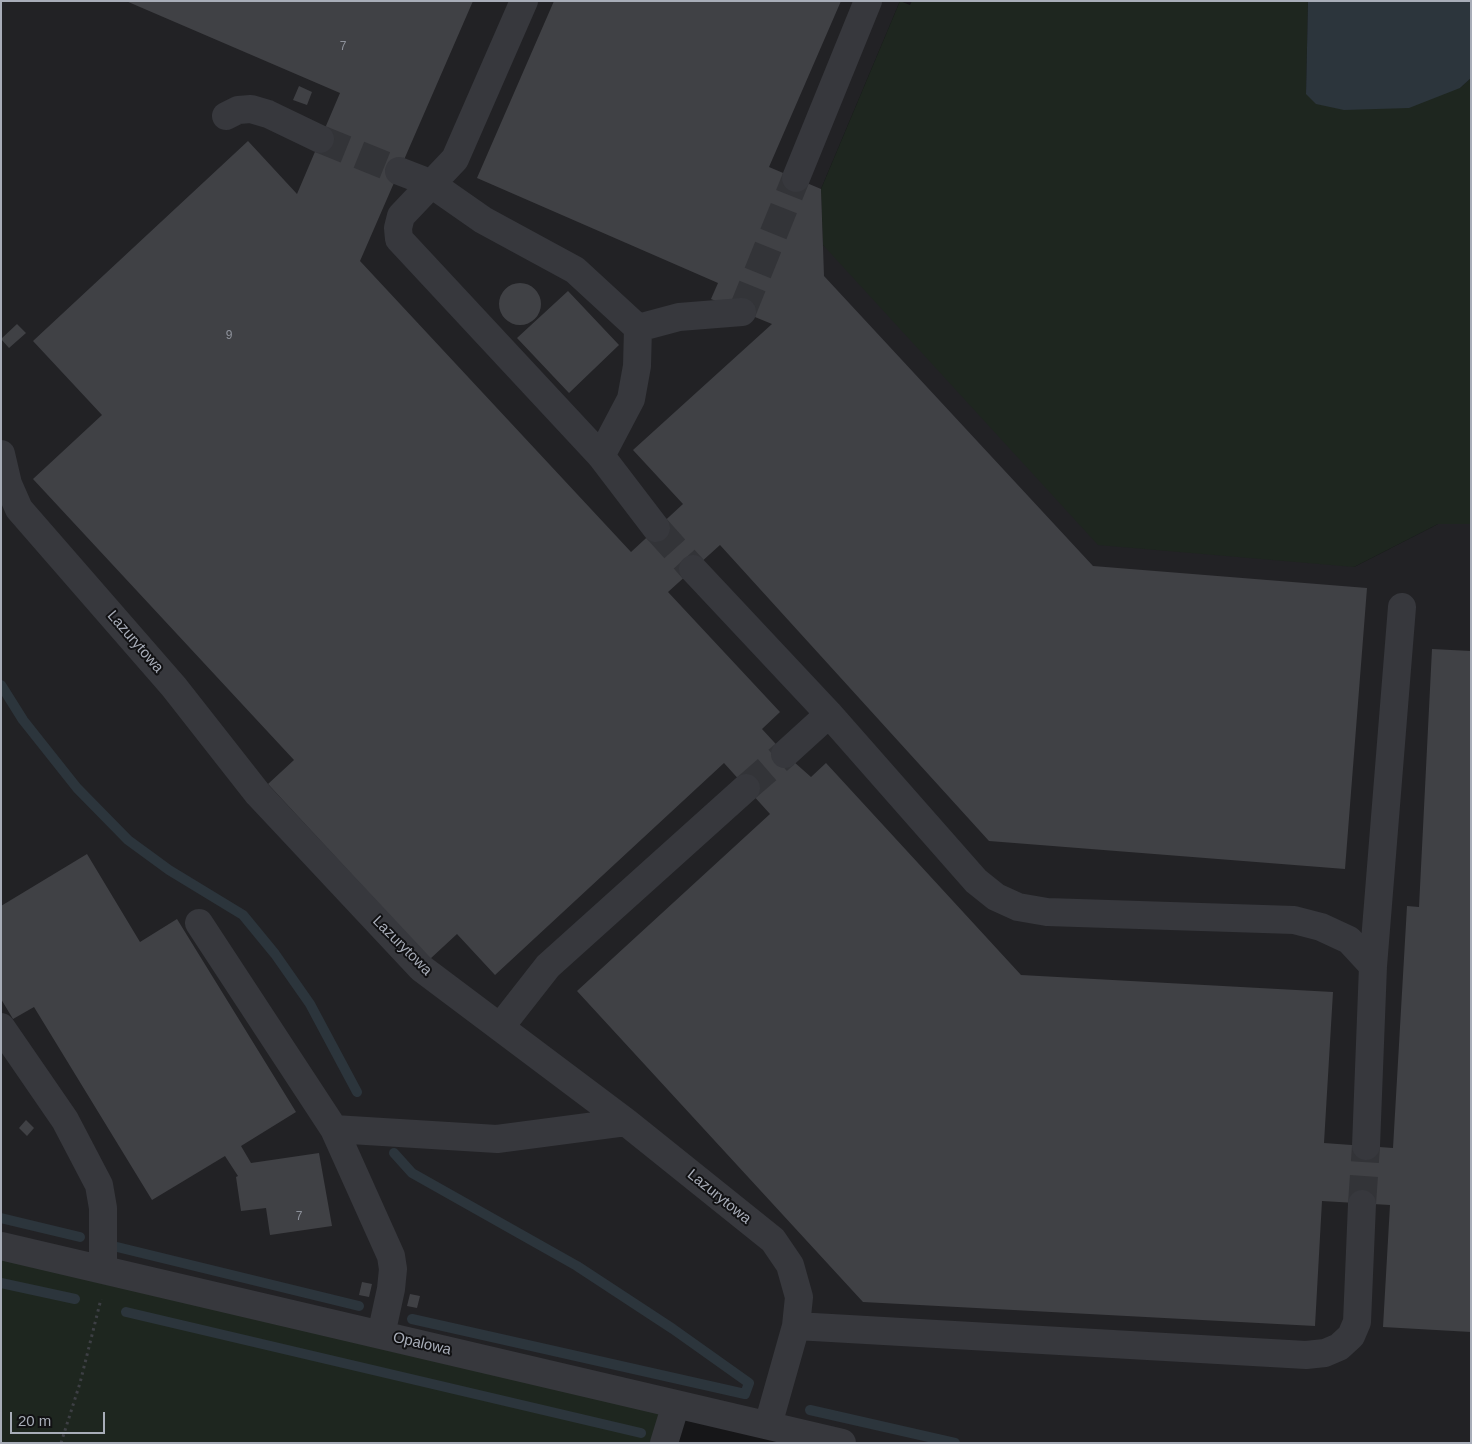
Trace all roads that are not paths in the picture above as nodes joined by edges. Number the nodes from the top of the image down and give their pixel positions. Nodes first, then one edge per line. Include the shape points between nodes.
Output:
1 (524, 1) edge
2 (868, 1) edge
3 (226, 116) dead end
4 (320, 139) tunnel mouth
5 (399, 171) tunnel mouth
6 (796, 178) tunnel mouth
7 (430, 184) junction
8 (742, 312) dead end
9 (638, 328) junction
10 (1, 454) edge
11 (601, 456) junction
12 (656, 528) tunnel mouth
13 (693, 569) tunnel mouth
14 (1402, 607) dead end
15 (829, 714) junction
16 (784, 754) tunnel mouth
17 (746, 788) tunnel mouth
18 (199, 923) dead end
19 (1373, 966) junction
20 (501, 1026) junction
21 (1, 1027) edge
22 (626, 1122) junction
23 (334, 1129) junction
24 (1366, 1146) tunnel mouth
25 (1362, 1204) tunnel mouth
26 (1, 1246) edge
27 (104, 1269) junction
28 (796, 1326) junction
29 (381, 1335) junction
30 (676, 1404) junction
31 (779, 1433) edge
32 (664, 1443) edge
33 (842, 1443) edge

1 - 7 street via 454,159
2 - 6 street
3 - 4 street via 238,110 251,109
5 - 7 street
7 - 9 street via 483,220 575,270
7 - 11 street via 401,216 399,239
8 - 9 street via 679,317
9 - 11 street via 637,366 631,399
10 - 20 street, Lazurytowa via 8,484 19,509 174,687 258,794 421,968
11 - 12 street
13 - 15 street
14 - 19 street
15 - 16 street
15 - 19 street via 976,881 996,897 1018,907 1047,912 1294,920 1321,927 1349,940
17 - 20 street via 548,966
18 - 23 street
19 - 24 street
20 - 22 street, Lazurytowa
21 - 27 street via 65,1120 98,1184 103,1208
22 - 23 street via 497,1139
22 - 28 street, Lazurytowa via 773,1240 796,1280 799,1297
23 - 29 street via 391,1256 391,1290
25 - 28 street via 1357,1322 1351,1336 1339,1347 1325,1353 1306,1355
26 - 27 street, Opalowa
27 - 29 street, Opalowa
28 - 31 street, Lazurytowa
29 - 30 street, Opalowa
30 - 31 street, Opalowa
30 - 32 street
31 - 33 street, Opalowa

